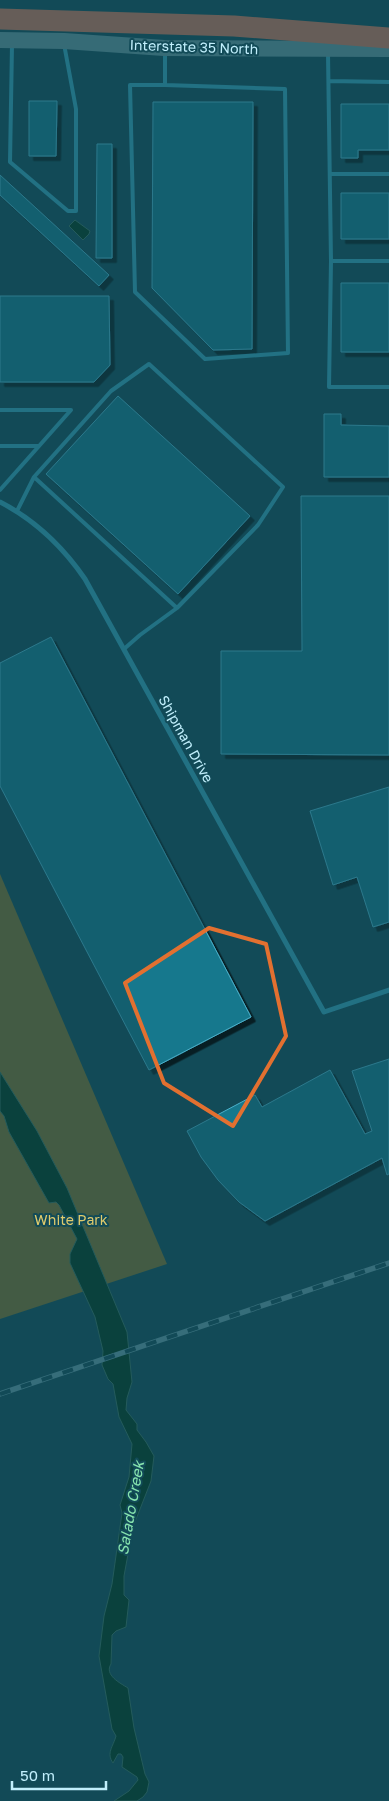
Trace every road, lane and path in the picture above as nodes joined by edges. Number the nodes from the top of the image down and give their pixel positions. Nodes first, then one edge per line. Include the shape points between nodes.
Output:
1 (0, 19) edge
2 (389, 38) edge
3 (6, 40) edge
4 (64, 41) junction
5 (164, 48) junction
6 (327, 49) junction
7 (389, 50) edge
8 (329, 82) junction
9 (389, 82) edge
10 (165, 85) junction
11 (330, 174) junction
12 (389, 174) edge
13 (331, 261) junction
14 (389, 261) edge
15 (389, 388) edge
16 (0, 410) edge
17 (0, 446) edge
18 (39, 446) junction
19 (34, 477) junction
20 (0, 490) edge
21 (0, 502) edge
22 (16, 511) junction
23 (176, 608) junction
24 (124, 649) junction
25 (389, 990) edge

1 - 2 highway via 234,26
3 - 4 main road, Interstate 35 North
3 - 4 lane via 10,162 68,211 76,211 76,110
4 - 5 main road, Interstate 35 North
5 - 6 main road, Interstate 35 North
5 - 10 lane
6 - 7 main road, Interstate 35 North
6 - 8 lane
8 - 9 lane
8 - 11 lane
10 - 10 lane via 130,85 135,292 205,359 288,353 285,89
11 - 12 lane
11 - 13 lane
13 - 14 lane
13 - 15 lane via 328,387
16 - 18 lane via 71,410
17 - 18 lane
18 - 20 lane
19 - 22 lane
19 - 23 lane
19 - 23 lane via 111,391 149,364 283,487 258,525
21 - 22 street, Shipman Drive
22 - 24 street, Shipman Drive via 58,544 72,561
23 - 24 lane
24 - 25 street, Shipman Drive via 324,1012

